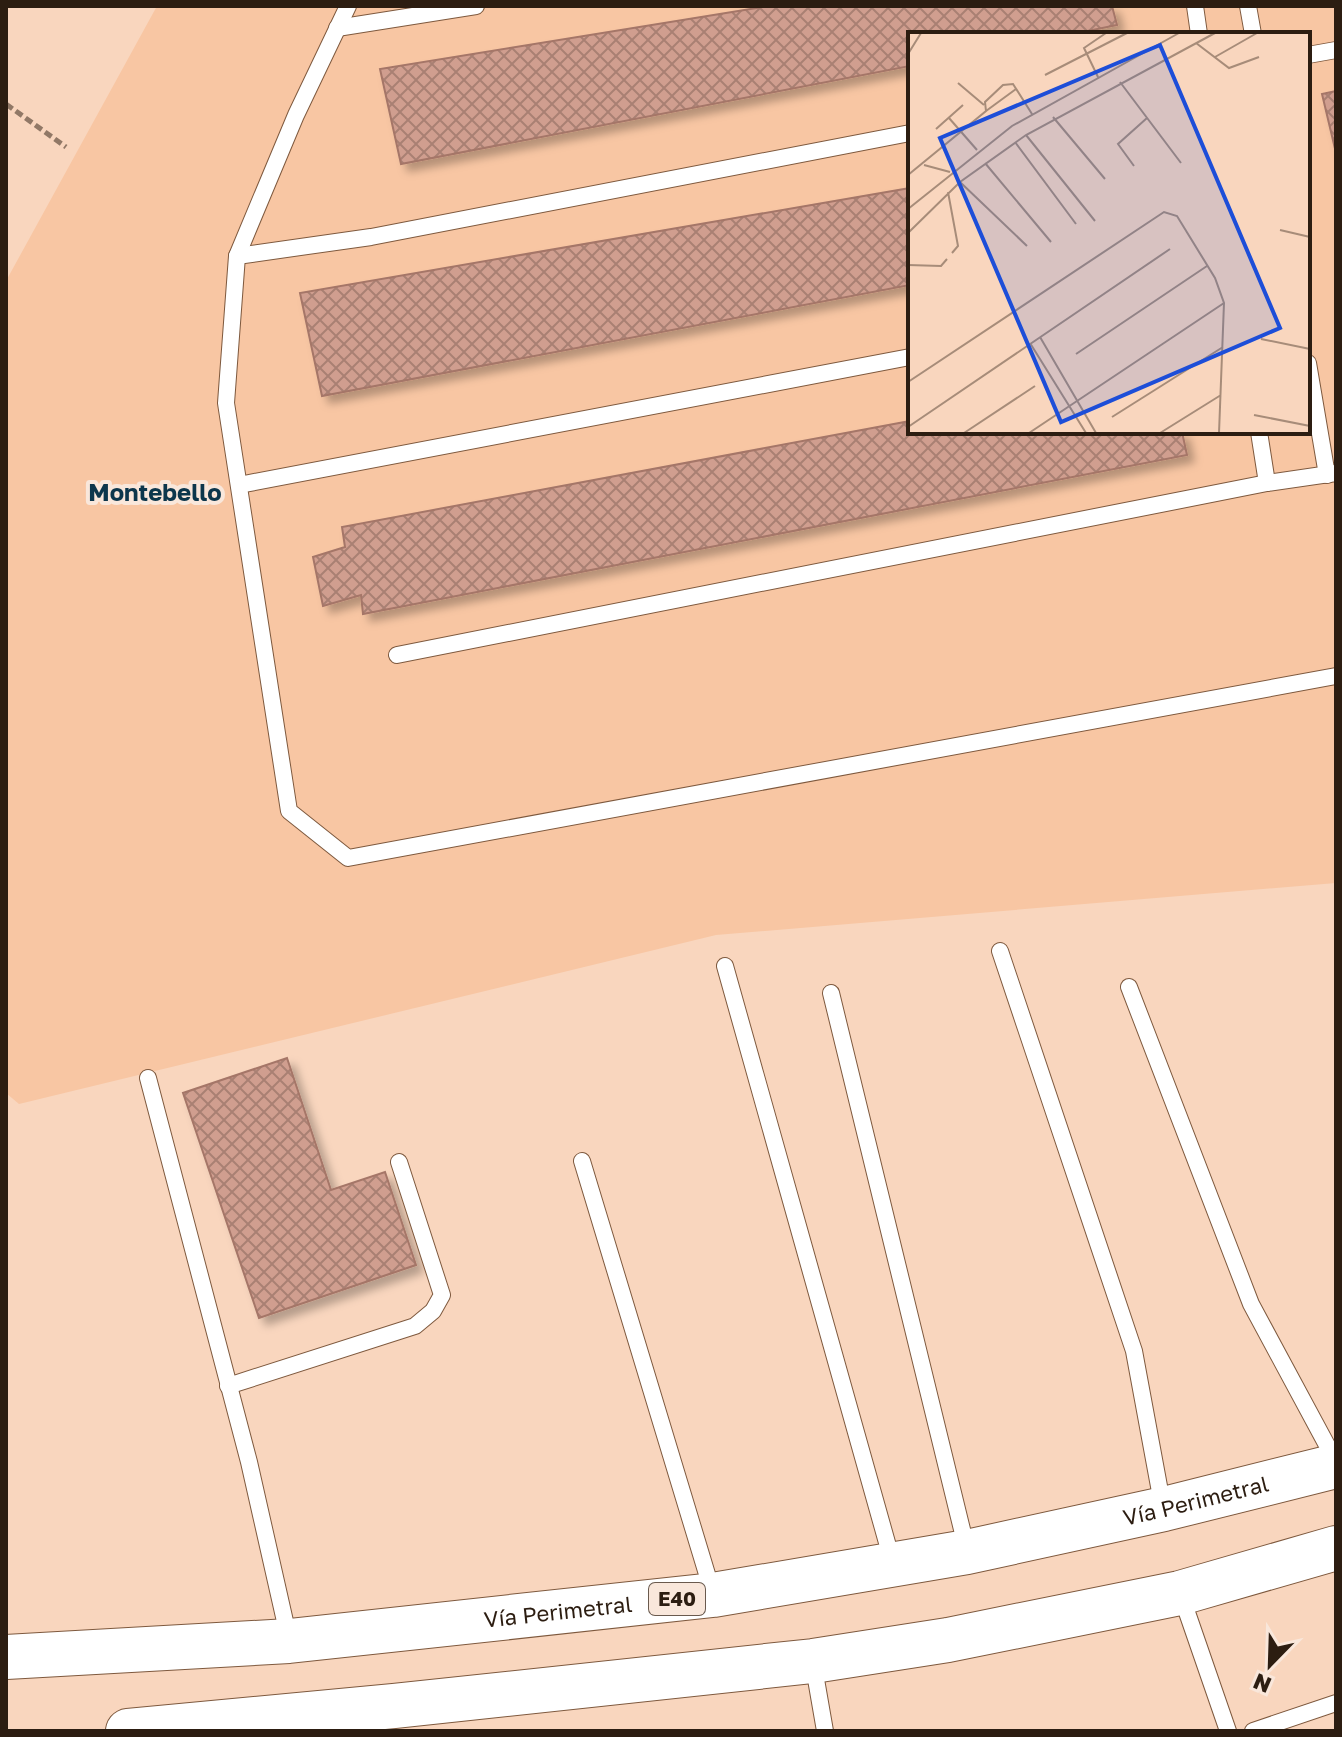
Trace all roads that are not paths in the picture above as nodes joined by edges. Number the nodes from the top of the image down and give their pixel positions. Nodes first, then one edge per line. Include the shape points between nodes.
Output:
1 (348, 6) edge
2 (476, 6) edge
3 (1195, 6) edge
4 (1248, 6) edge
5 (337, 28) junction
6 (1199, 32) edge
7 (1253, 32) edge
8 (1336, 50) edge
9 (1310, 55) edge
10 (908, 133) edge
11 (237, 256) junction
12 (908, 357) edge
13 (1310, 373) edge
14 (1259, 434) edge
15 (1331, 474) edge
16 (1267, 483) junction
17 (239, 485) junction
18 (397, 655) dead end
19 (1336, 676) edge
20 (1000, 951) dead end
21 (725, 966) dead end
22 (1129, 987) dead end
23 (831, 993) dead end
24 (148, 1078) dead end
25 (582, 1161) dead end
26 (399, 1162) dead end
27 (228, 1386) junction
28 (1336, 1464) edge
29 (1164, 1509) junction
30 (1336, 1548) edge
31 (967, 1552) junction
32 (893, 1565) junction
33 (1180, 1593) junction
34 (713, 1595) junction
35 (289, 1641) junction
36 (6, 1657) edge
37 (813, 1661) junction
38 (1336, 1703) edge
39 (128, 1731) edge
40 (825, 1731) edge
41 (1228, 1731) edge
42 (1253, 1731) edge

1 - 5 lane
2 - 5 lane
3 - 6 lane
4 - 7 lane
5 - 11 lane
8 - 9 lane
10 - 11 lane via 371,237
11 - 17 lane via 226,403
12 - 17 lane
13 - 15 lane
14 - 16 lane
15 - 16 lane
16 - 18 lane
17 - 19 lane via 289,811 348,858
20 - 29 lane via 1134,1351
21 - 32 lane
22 - 28 lane via 1251,1304
23 - 31 lane
24 - 27 lane
25 - 34 lane
26 - 27 lane via 442,1295 433,1311 415,1326
27 - 35 lane
28 - 29 highway, Vía Perimetral / E40
29 - 31 highway, Vía Perimetral / E40
30 - 33 highway
31 - 32 highway, Vía Perimetral / E40
32 - 34 highway, Vía Perimetral / E40
33 - 37 highway
33 - 41 lane
34 - 35 highway, Vía Perimetral / E40
35 - 36 highway, Vía Perimetral / E40
37 - 39 highway via 394,1712
37 - 40 lane
38 - 42 lane

